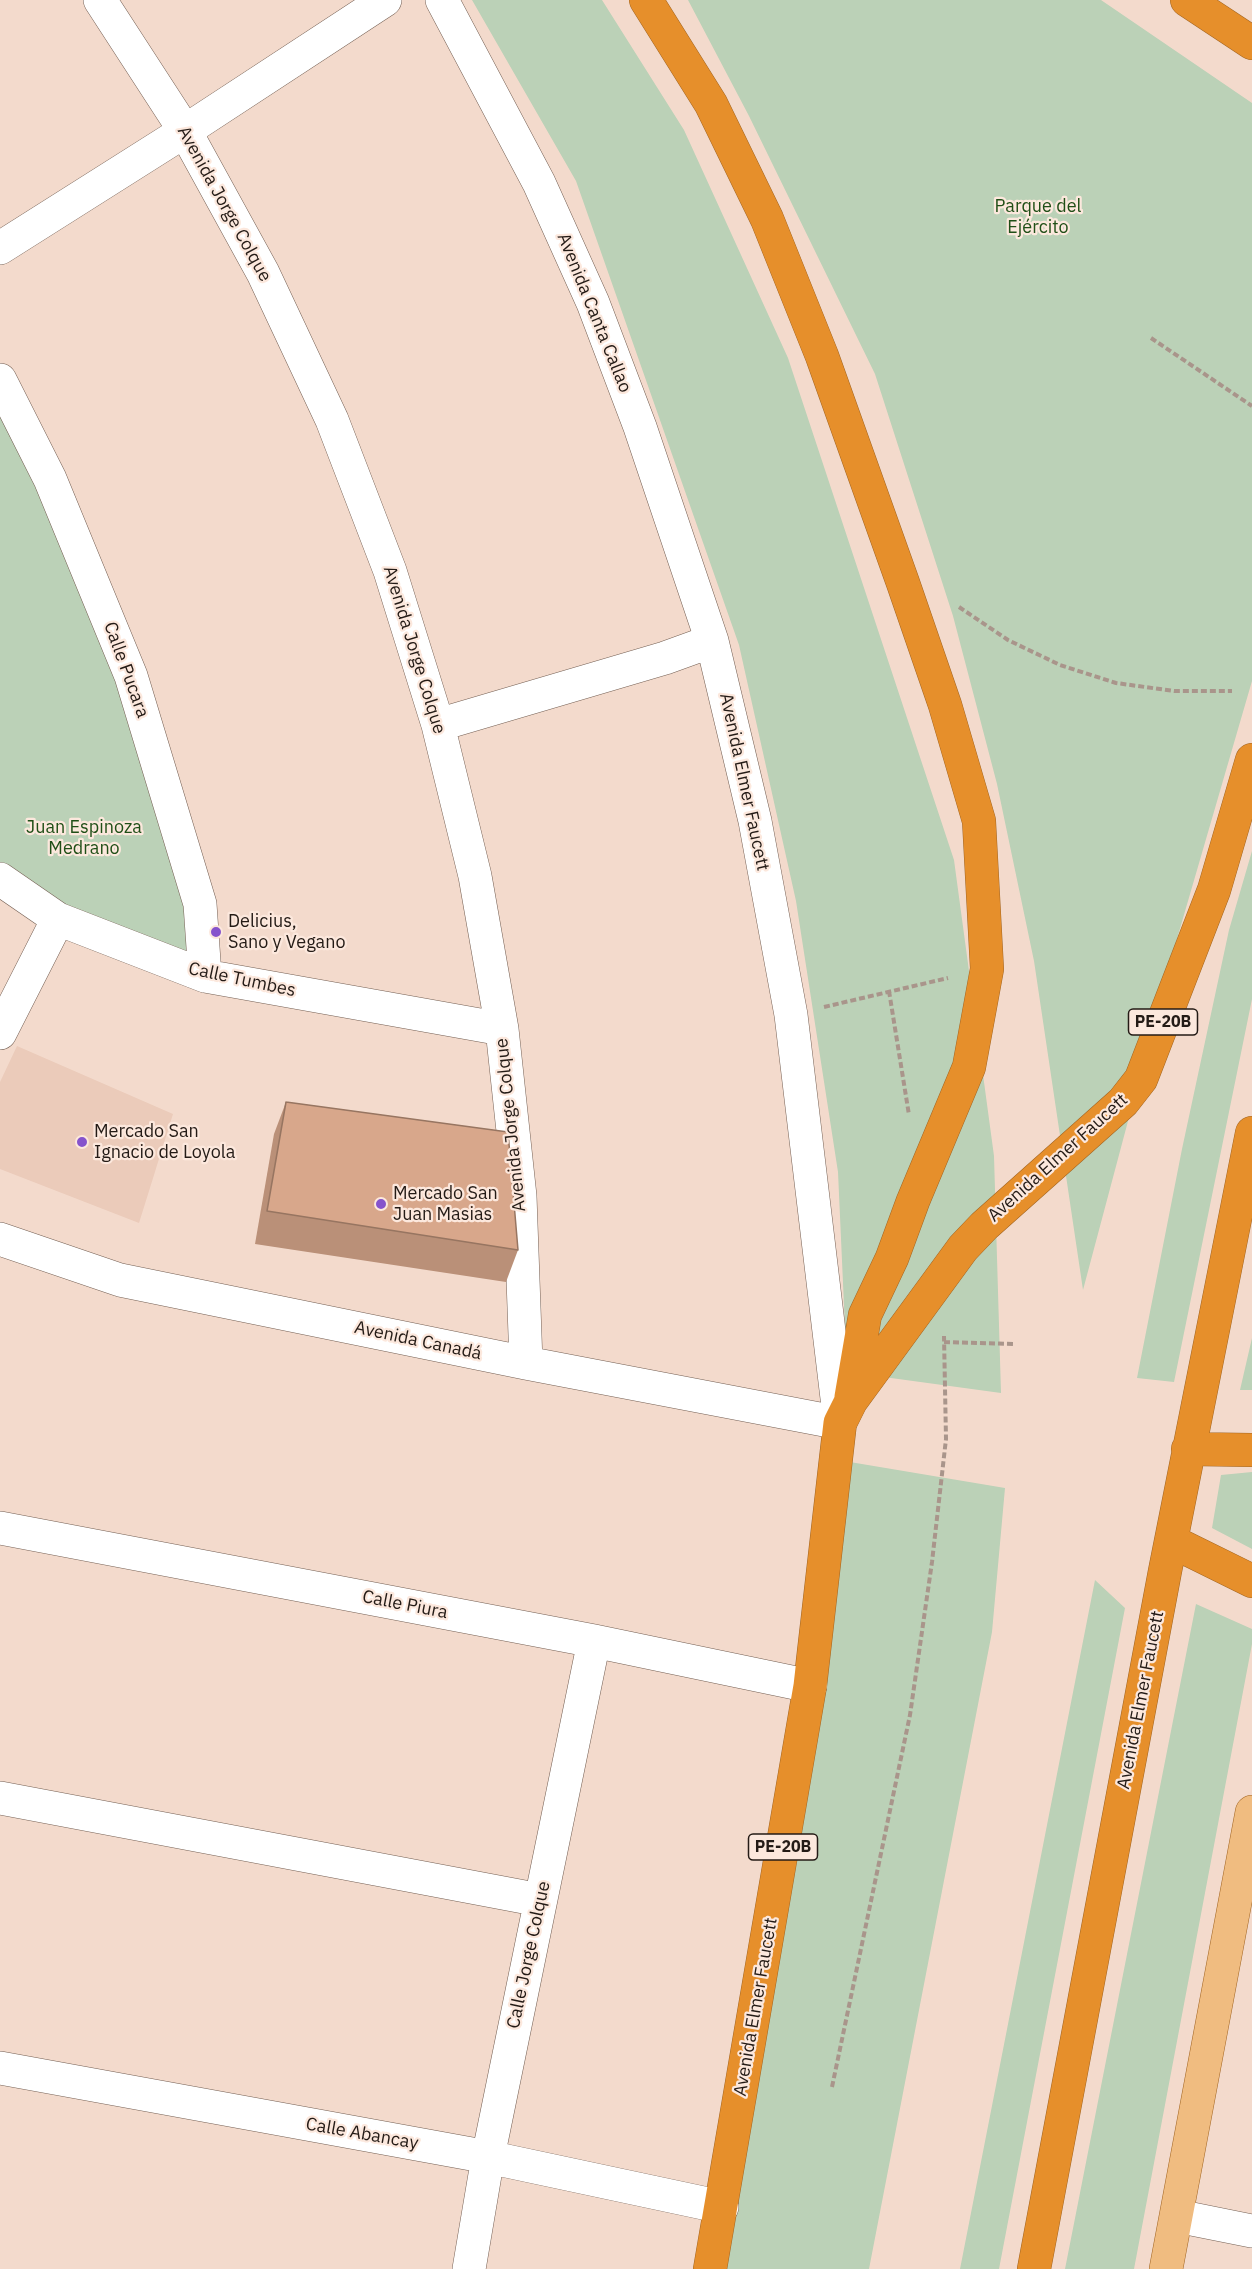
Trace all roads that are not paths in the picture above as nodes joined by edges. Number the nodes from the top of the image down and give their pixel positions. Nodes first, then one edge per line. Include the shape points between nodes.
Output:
1 (100, 0) edge
2 (384, 0) edge
3 (442, 0) edge
4 (646, 0) edge
5 (1186, 0) edge
6 (1252, 43) edge
7 (185, 131) junction
8 (0, 248) edge
9 (0, 380) edge
10 (712, 641) junction
11 (438, 725) junction
12 (1252, 760) edge
13 (0, 879) edge
14 (58, 920) junction
15 (205, 976) junction
16 (502, 1029) junction
17 (0, 1033) edge
18 (1252, 1133) edge
19 (0, 1239) edge
20 (526, 1363) junction
21 (845, 1412) junction
22 (1188, 1449) junction
23 (1252, 1450) edge
24 (0, 1528) edge
25 (1171, 1540) junction
26 (1252, 1581) edge
27 (594, 1641) junction
28 (810, 1686) junction
29 (0, 1798) edge
30 (1252, 1812) edge
31 (540, 1900) junction
32 (0, 2068) edge
33 (488, 2157) junction
34 (722, 2207) junction
35 (1177, 2216) junction
36 (1252, 2231) edge
37 (469, 2269) edge
38 (710, 2269) edge
39 (1034, 2269) edge
40 (1166, 2269) edge

1 - 7 street, Avenida Jorge Colque
2 - 7 street
3 - 10 street, Avenida Canta Callao via 539,183 593,303 640,427
4 - 21 highway via 711,104 767,219 822,356 903,583 979,821 987,969 969,1067 865,1315
5 - 6 highway
7 - 8 street
7 - 11 street, Avenida Jorge Colque via 263,273 332,420 390,571
9 - 15 street, Calle Pucara via 50,479 131,676 200,903
10 - 11 street
10 - 21 street, Avenida Elmer Faucett via 755,821 791,1015
11 - 16 street, Avenida Jorge Colque via 475,876
12 - 21 highway, Avenida Elmer Faucett / PE-20B via 1214,890 1141,1080 1116,1109 963,1248
13 - 14 street, Calle Tumbes
14 - 15 street, Calle Tumbes
14 - 17 street
15 - 16 street, Calle Tumbes
16 - 20 street, Avenida Jorge Colque via 520,1196
18 - 22 highway, Avenida Elmer Faucett
19 - 20 street, Avenida Canadá via 120,1280
20 - 21 street, Avenida Canadá
21 - 28 highway, Avenida Elmer Faucett / PE-20B
22 - 23 highway
22 - 25 highway, Avenida Elmer Faucett
24 - 27 street, Calle Piura
25 - 26 highway
25 - 39 highway, Avenida Elmer Faucett
27 - 28 street, Calle Piura
27 - 31 street, Calle Jorge Colque
28 - 34 highway, Avenida Elmer Faucett / PE-20B
29 - 31 street
30 - 35 main road
31 - 33 street, Calle Jorge Colque
32 - 33 street, Calle Abancay
33 - 34 street, Calle Abancay
33 - 37 street, Calle Jorge Colque
34 - 38 highway, Avenida Elmer Faucett / PE-20B
35 - 36 street
35 - 40 main road

